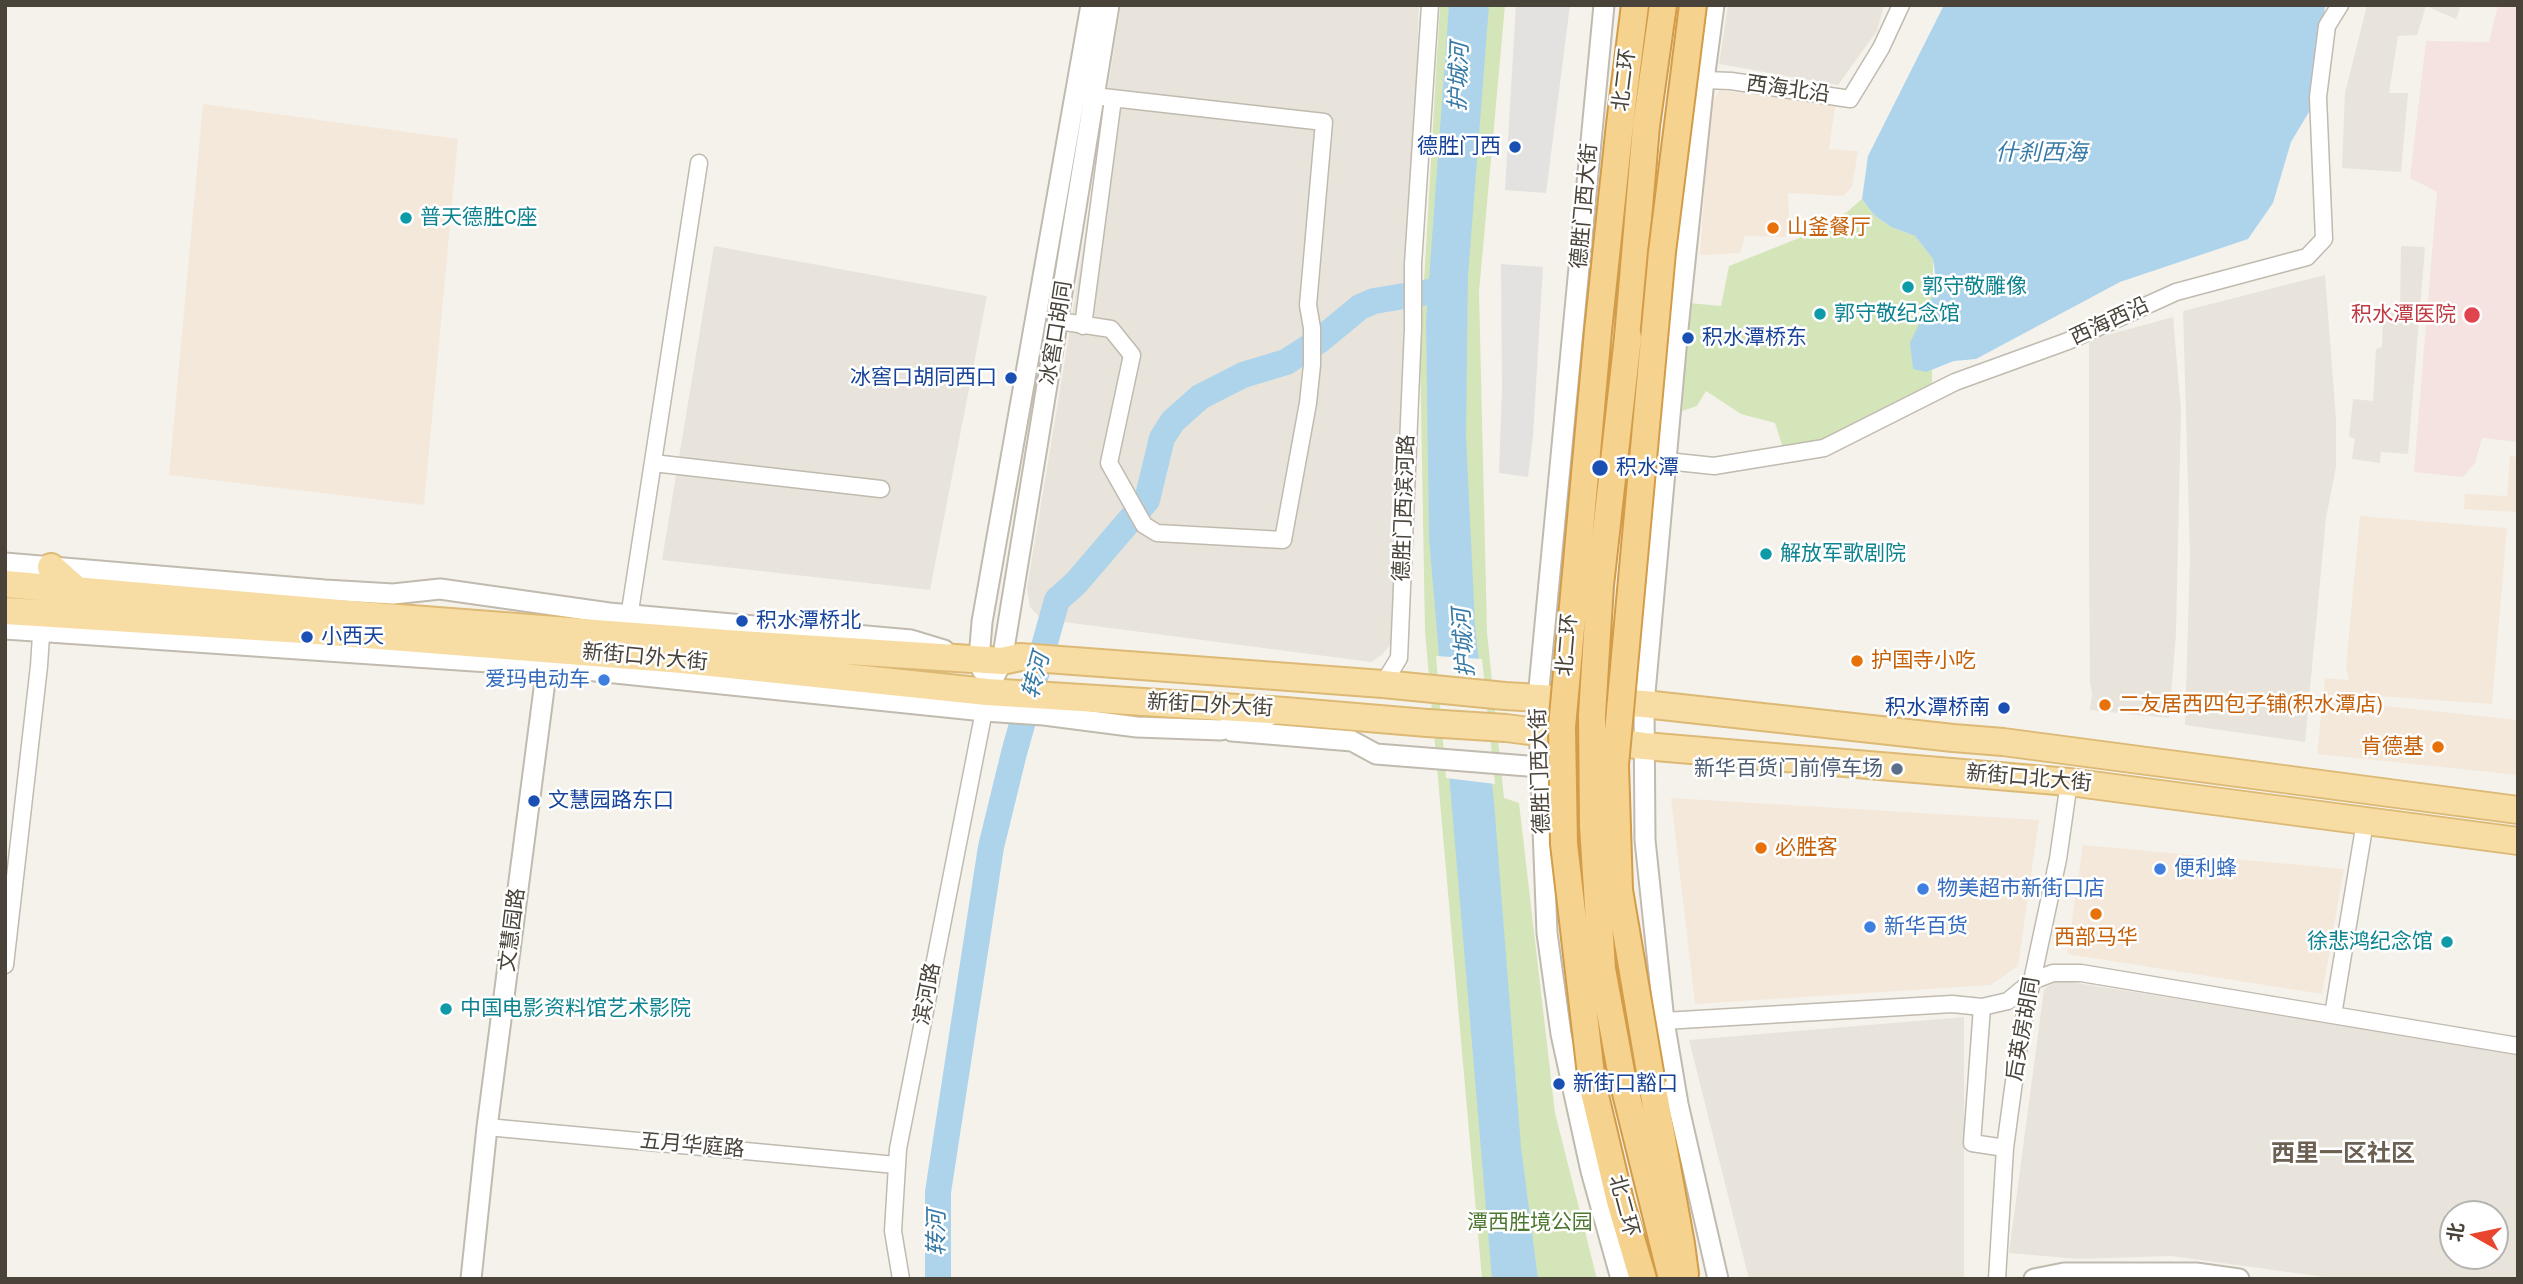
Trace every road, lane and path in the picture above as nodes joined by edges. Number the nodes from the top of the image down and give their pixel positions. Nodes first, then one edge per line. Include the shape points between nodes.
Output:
1 (1091, 5) edge
2 (1109, 5) edge
3 (1430, 5) edge
4 (1604, 5) edge
5 (1635, 5) edge
6 (1662, 5) edge
7 (1686, 5) edge
8 (1693, 5) edge
9 (1714, 5) edge
10 (1901, 5) edge
11 (2340, 5) edge
12 (1703, 80) junction
13 (1104, 97) junction
14 (699, 163) dead end
15 (1059, 321) junction
16 (1083, 326) junction
17 (1671, 414) junction
18 (1563, 433) junction
19 (1635, 440) junction
20 (1668, 461) junction
21 (653, 463) junction
22 (881, 489) dead end
23 (5, 563) edge
24 (51, 567) junction
25 (5, 584) edge
26 (78, 591) junction
27 (5, 611) edge
28 (42, 623) junction
29 (628, 624) junction
30 (5, 629) edge
31 (1000, 659) junction
32 (682, 660) junction
33 (547, 666) junction
34 (1383, 684) junction
35 (739, 686) junction
36 (1538, 698) junction
37 (998, 702) junction
38 (1644, 704) junction
39 (1047, 706) junction
40 (1285, 711) junction
41 (1220, 730) junction
42 (1540, 731) junction
43 (1644, 746) junction
44 (1540, 767) junction
45 (2069, 782) junction
46 (2518, 810) edge
47 (2365, 822) junction
48 (2518, 841) edge
49 (5, 965) edge
50 (2032, 981) junction
51 (1982, 1007) junction
52 (2333, 1015) junction
53 (1664, 1021) junction
54 (1561, 1034) junction
55 (2518, 1046) edge
56 (487, 1127) junction
57 (2005, 1149) junction
58 (896, 1165) junction
59 (471, 1279) edge
60 (901, 1279) edge
61 (1621, 1279) edge
62 (1643, 1279) edge
63 (1672, 1279) edge
64 (1685, 1279) edge
65 (1718, 1279) edge
66 (1997, 1279) edge
67 (2034, 1279) edge
68 (2239, 1279) edge

1 - 31 street, 冰窖口胡同 via 984,609
2 - 13 street, 冰窖口胡同
3 - 34 street, 德胜门西滨河路 via 1413,264 1399,658
4 - 18 street, 德胜门西大街
5 - 62 highway, 北二环, bridge via 1598,331 1562,727 1564,844 1592,1083
6 - 63 highway, 北二环, bridge via 1600,584 1592,715 1602,969 1622,1077
7 - 19 street via 1652,256
8 - 64 highway, bridge via 1662,252 1615,765 1619,890
9 - 12 street
10 - 12 street, 西海北沿 via 1850,99
11 - 20 street, 西海西沿 via 2327,26 2318,97 2324,239 2307,257 2176,292 2068,341 1955,382 1824,448 1714,466
12 - 17 street
13 - 15 street, 冰窖口胡同
13 - 16 street
13 - 16 street via 1324,122 1308,305 1312,365 1283,540 1157,533 1144,526 1109,463 1132,355 1111,329
14 - 21 street
15 - 16 street
15 - 31 street, 冰窖口胡同
17 - 19 street
17 - 20 street
18 - 19 street
18 - 36 street, 德胜门西大街
19 - 38 street via 1619,611
20 - 38 street
21 - 22 street
21 - 29 street
23 - 24 street, 新街口外大街
24 - 26 main road
24 - 29 street, 新街口外大街 via 393,594 440,589 542,602
25 - 26 main road, 新街口外大街
26 - 29 main road, 新街口外大街 via 385,617
27 - 28 main road, 新街口外大街
28 - 30 street, 新街口外大街
28 - 32 main road, 新街口外大街 via 303,630
28 - 33 street, 新街口外大街
28 - 49 street
29 - 31 main road, 新街口外大街 via 740,644
31 - 34 main road, 新街口外大街
31 - 37 street
32 - 35 main road
32 - 37 main road, 新街口外大街
33 - 35 street, 新街口外大街
33 - 56 street, 文慧园路
34 - 36 main road, 新街口外大街
35 - 37 street, 新街口外大街
36 - 38 main road, 新街口北大街
36 - 42 street, 德胜门西大街
37 - 39 main road, 新街口外大街
37 - 58 street, 滨河路 via 909,1088
38 - 43 street
38 - 46 main road, 新街口北大街 via 2003,742
39 - 40 main road, 新街口外大街
39 - 41 street, 新街口外大街 via 1137,727
40 - 41 street, 新街口外大街
40 - 42 main road, 新街口外大街, bridge
41 - 44 street, 新街口外大街 via 1352,741 1376,754
42 - 43 main road, 新街口北大街
42 - 44 street, 德胜门西大街
43 - 45 main road, 新街口北大街
43 - 53 street via 1645,840
44 - 54 street, 德胜门西大街 via 1547,933
45 - 47 main road, 新街口北大街
45 - 50 street, 后英房胡同
47 - 48 main road, 新街口北大街
47 - 52 street
50 - 51 street via 2008,1001
50 - 52 street via 2053,973 2081,973
50 - 57 street, 后英房胡同
51 - 53 street via 1952,1004
51 - 57 street via 1972,1143
52 - 55 street
53 - 54 street
53 - 65 street
54 - 61 street, 德胜门西大街
56 - 58 street, 五月华庭路
56 - 59 street, 文慧园路
57 - 66 street, 后英房胡同
58 - 60 street, 滨河路 via 893,1231
67 - 68 street via 2064,1273 2196,1273

